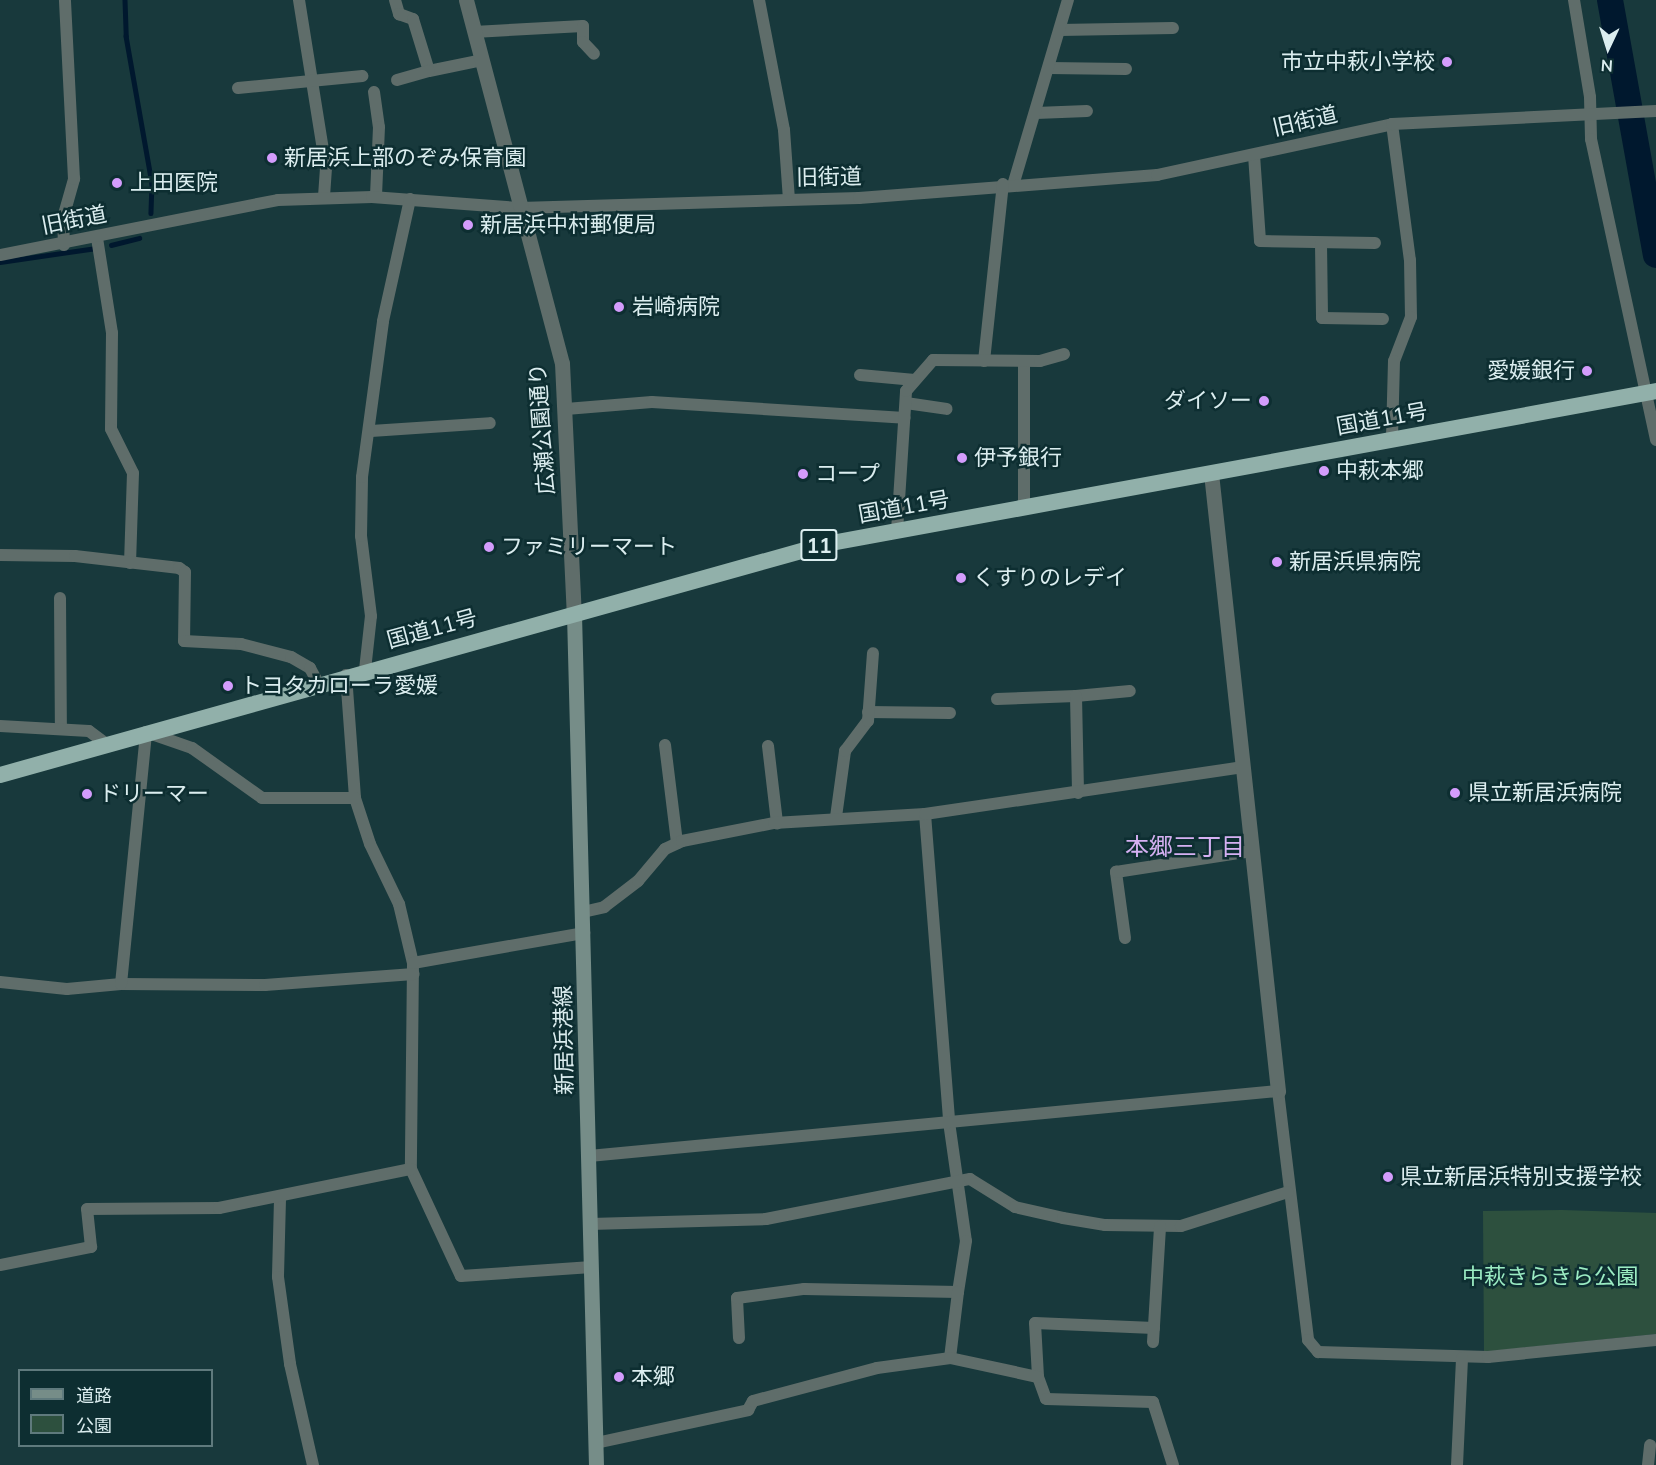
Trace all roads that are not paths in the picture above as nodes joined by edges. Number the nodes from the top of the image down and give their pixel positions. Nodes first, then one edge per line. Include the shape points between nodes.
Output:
1 (65, 0) edge
2 (299, 0) edge
3 (395, 0) edge
4 (466, 0) edge
5 (759, 0) edge
6 (1068, 0) edge
7 (1574, 0) edge
8 (1173, 28) dead end
9 (1060, 30) junction
10 (474, 32) junction
11 (594, 54) dead end
12 (482, 60) junction
13 (1049, 68) junction
14 (1126, 69) dead end
15 (429, 71) junction
16 (362, 76) dead end
17 (397, 80) dead end
18 (313, 83) junction
19 (238, 88) dead end
20 (374, 92) dead end
21 (1087, 111) dead end
22 (1656, 111) edge
23 (1036, 113) junction
24 (1596, 118) junction
25 (1392, 124) junction
26 (1254, 155) junction
27 (1008, 183) junction
28 (324, 197) junction
29 (376, 197) junction
30 (410, 199) junction
31 (789, 199) junction
32 (520, 208) junction
33 (98, 238) junction
34 (1322, 243) junction
35 (1375, 243) dead end
36 (64, 245) junction
37 (0, 255) edge
38 (1383, 319) dead end
39 (1064, 354) dead end
40 (984, 361) junction
41 (1024, 362) junction
42 (861, 375) dead end
43 (915, 380) junction
44 (1651, 392) edge
45 (906, 403) junction
46 (566, 409) junction
47 (947, 409) dead end
48 (904, 418) junction
49 (490, 423) dead end
50 (371, 431) junction
51 (1392, 440) junction
52 (1656, 440) edge
53 (1211, 473) junction
54 (1024, 507) junction
55 (897, 531) junction
56 (0, 555) edge
57 (130, 563) junction
58 (60, 598) dead end
59 (574, 614) junction
60 (873, 653) dead end
61 (365, 670) junction
62 (346, 675) junction
63 (318, 682) junction
64 (1130, 691) dead end
65 (1076, 696) junction
66 (997, 699) dead end
67 (868, 712) junction
68 (950, 713) dead end
69 (0, 726) edge
70 (61, 727) junction
71 (146, 732) junction
72 (106, 744) junction
73 (665, 745) dead end
74 (768, 746) dead end
75 (1242, 767) junction
76 (0, 775) edge
77 (1078, 793) junction
78 (355, 798) junction
79 (925, 814) junction
80 (836, 817) junction
81 (777, 823) junction
82 (677, 843) junction
83 (1251, 851) junction
84 (583, 912) junction
85 (584, 933) junction
86 (1125, 938) dead end
87 (414, 968) junction
88 (0, 981) edge
89 (121, 984) junction
90 (1278, 1091) junction
91 (949, 1122) junction
92 (589, 1156) junction
93 (411, 1169) junction
94 (956, 1185) junction
95 (1288, 1192) junction
96 (280, 1199) junction
97 (590, 1224) junction
98 (1160, 1226) junction
99 (0, 1264) edge
100 (592, 1267) junction
101 (958, 1292) junction
102 (1154, 1328) junction
103 (739, 1338) dead end
104 (1656, 1340) edge
105 (1153, 1342) dead end
106 (950, 1358) junction
107 (1462, 1358) junction
108 (1038, 1377) junction
109 (596, 1443) junction
110 (1650, 1445) dead end
111 (313, 1465) edge
112 (596, 1465) edge
113 (605, 1465) edge
114 (1173, 1465) edge
115 (1457, 1465) edge
116 (1648, 1465) edge

1 - 36 street via 74,179 63,218
2 - 18 street
3 - 15 street via 399,14 413,19
4 - 10 street, 広瀬公園通り
5 - 31 street via 784,130
6 - 9 street
7 - 24 street
8 - 9 street
9 - 13 street
10 - 11 street via 583,26 583,42
10 - 12 street, 広瀬公園通り
12 - 15 street
12 - 32 street, 広瀬公園通り
13 - 14 street
13 - 23 street
15 - 17 street
16 - 18 street
18 - 19 street
18 - 28 street via 326,168
20 - 29 street
21 - 23 street
22 - 24 street, 旧街道
23 - 27 street
24 - 25 street, 旧街道 via 1518,115
24 - 44 street via 1591,139
25 - 26 street, 旧街道
25 - 51 street via 1410,260 1411,317 1394,361
26 - 27 street, 旧街道 via 1157,175
26 - 34 street via 1260,241
27 - 31 street, 旧街道 via 870,197
27 - 40 street
28 - 29 street, 旧街道
28 - 33 street, 旧街道 via 278,200
29 - 30 street, 旧街道
30 - 32 street, 旧街道
30 - 50 street via 383,321
31 - 32 street, 旧街道
32 - 46 street, 広瀬公園通り via 562,363
33 - 36 street, 旧街道
33 - 57 street via 112,333 111,429 133,473
34 - 35 street
34 - 38 street via 1322,318
36 - 37 street, 旧街道
39 - 41 street
40 - 41 street
40 - 43 street via 933,360
41 - 54 street
42 - 43 street
43 - 45 street
44 - 51 highway, 国道11号 / 11
44 - 52 street
45 - 47 street
45 - 48 street
46 - 48 street via 652,402
46 - 59 street, 広瀬公園通り
48 - 55 street
49 - 50 street
50 - 61 street via 360,509 371,616
51 - 53 highway, 国道11号 / 11
53 - 54 highway, 国道11号 / 11
53 - 75 street
54 - 55 highway, 国道11号 / 11
55 - 59 highway, 国道11号 / 11 via 761,560
56 - 57 street
57 - 63 street via 186,572 184,641 241,644 291,657 310,668
58 - 70 street
59 - 61 highway, 国道11号 / 11
59 - 84 main road, 新居浜港線
60 - 67 street
61 - 62 highway, 国道11号 / 11
62 - 63 highway, 国道11号 / 11
62 - 78 street
63 - 71 highway, 国道11号 / 11
64 - 65 street
65 - 66 street
65 - 77 street
67 - 68 street
67 - 80 street via 845,751
69 - 70 street
70 - 72 street via 89,731
71 - 72 highway, 国道11号 / 11
71 - 78 street via 192,748 262,798
71 - 89 street
72 - 76 highway, 国道11号 / 11
73 - 82 street
74 - 81 street
75 - 77 street
75 - 83 street
77 - 79 street
78 - 87 street via 370,844 399,904
79 - 80 street
79 - 91 street
80 - 81 street
81 - 82 street
82 - 84 street via 604,907
83 - 86 street via 1116,872
83 - 90 street
84 - 85 main road, 新居浜港線
85 - 87 street
85 - 92 main road, 新居浜港線
87 - 89 street via 265,985
87 - 93 street
88 - 89 street via 67,989
90 - 91 street
90 - 95 street
91 - 92 street
91 - 94 street
92 - 97 main road, 新居浜港線
93 - 96 street via 324,1184
93 - 100 street via 460,1276
94 - 97 street via 766,1219
94 - 98 street via 970,1179 1015,1207 1063,1218
94 - 101 street via 966,1241
95 - 98 street via 1205,1221
95 - 107 street via 1308,1340 1318,1352
96 - 99 street via 219,1208 87,1209 91,1246
96 - 111 street via 278,1277 290,1364
97 - 100 main road, 新居浜港線
98 - 102 street
100 - 109 main road, 新居浜港線
101 - 103 street via 804,1289 737,1298
101 - 106 street
102 - 105 street
102 - 108 street via 1035,1323
104 - 107 street
106 - 108 street
106 - 109 street via 821,1381 753,1401 748,1410
107 - 115 street
108 - 114 street via 1046,1399 1153,1402
109 - 112 main road, 新居浜港線
109 - 113 street
110 - 116 street

